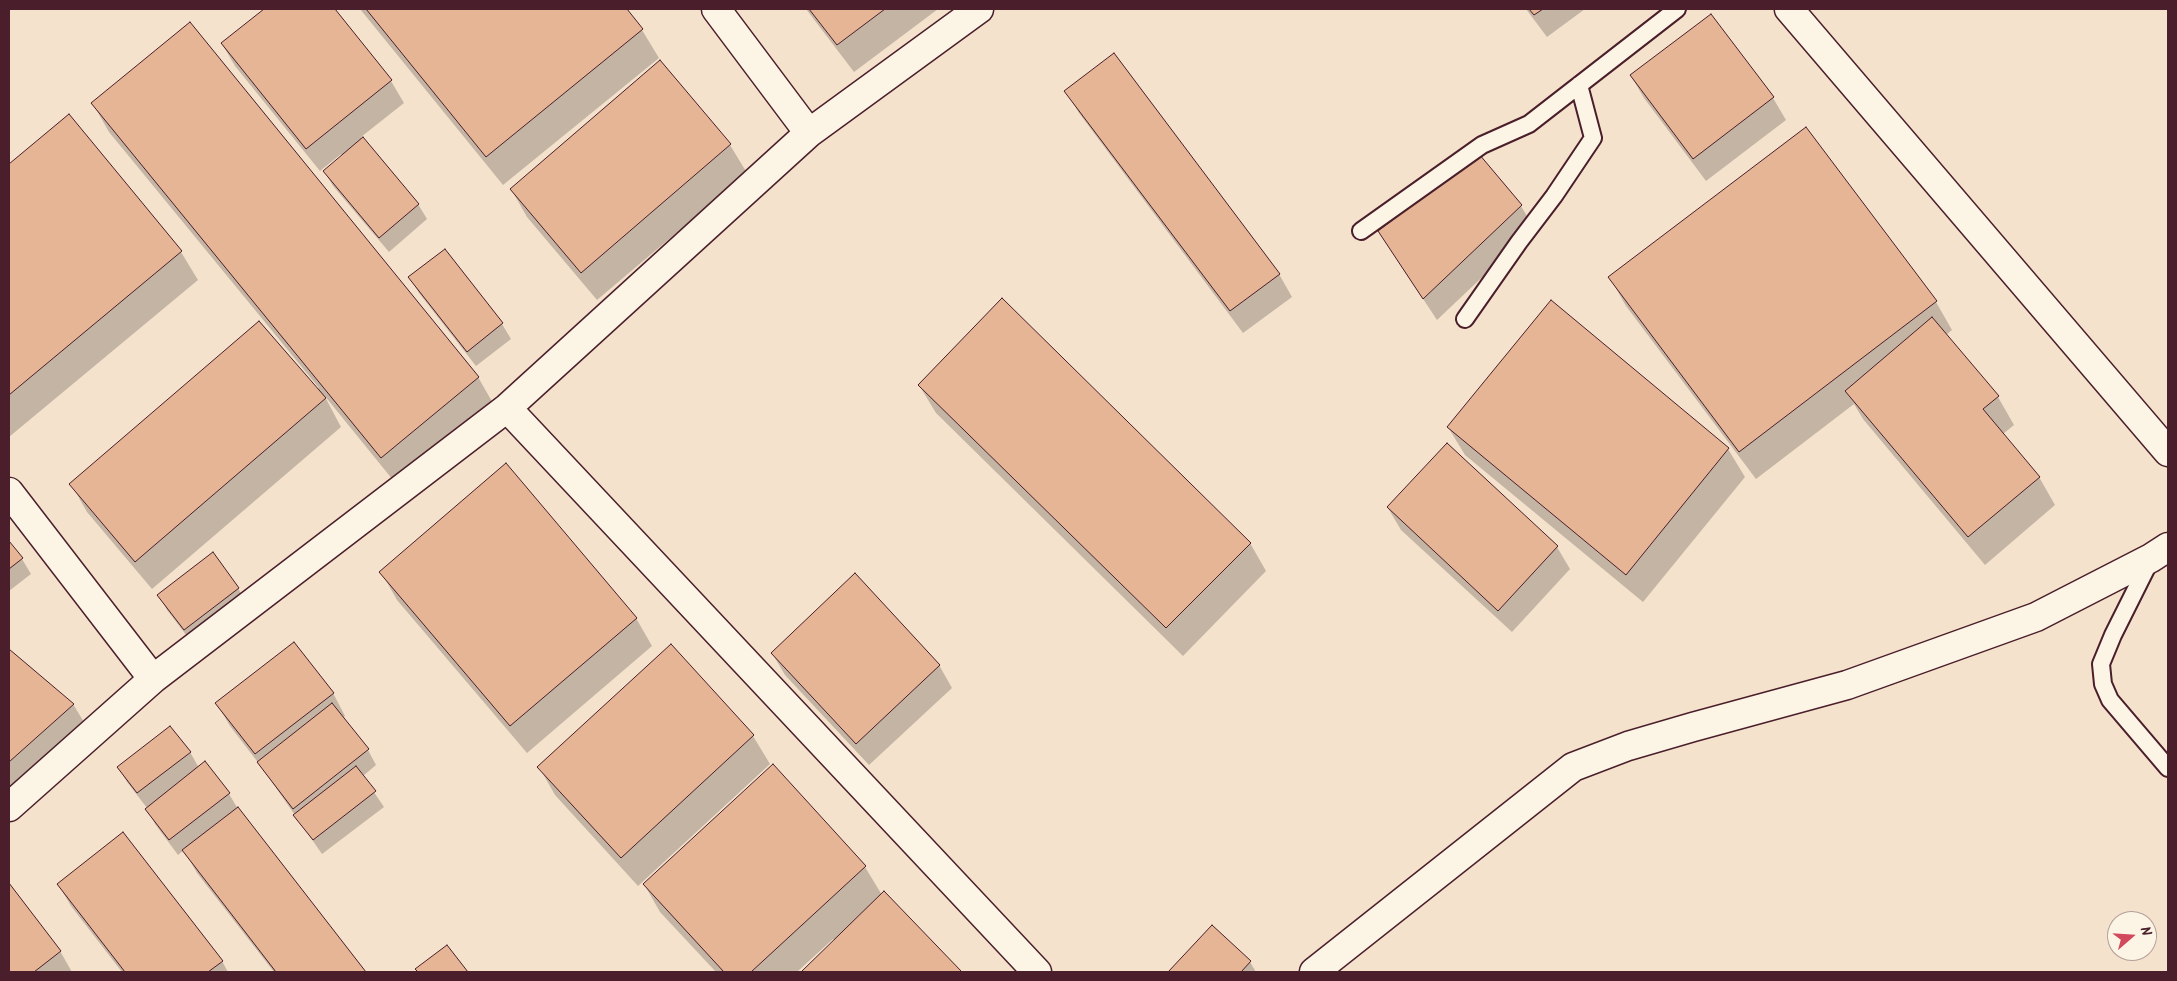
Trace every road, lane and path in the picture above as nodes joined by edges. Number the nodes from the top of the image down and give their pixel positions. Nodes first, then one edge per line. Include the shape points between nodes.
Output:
1 (716, 9) edge
2 (979, 9) edge
3 (1677, 9) edge
4 (1789, 9) edge
5 (1579, 85) junction
6 (809, 133) junction
7 (1361, 231) dead end
8 (1465, 319) dead end
9 (507, 408) junction
10 (2168, 452) edge
11 (9, 492) edge
12 (2160, 553) edge
13 (153, 679) junction
14 (2168, 768) edge
15 (9, 806) edge
16 (1037, 972) edge
17 (1314, 972) edge

1 - 6 street
2 - 6 street
3 - 5 lane
4 - 10 street
5 - 7 lane via 1528,124 1482,146
5 - 8 lane via 1593,138
6 - 9 street
9 - 13 street
9 - 16 street
11 - 13 street
12 - 14 lane via 2114,634 2101,664 2103,684 2110,700
12 - 17 street via 2036,617 1847,685 1692,727 1574,766
13 - 15 street

